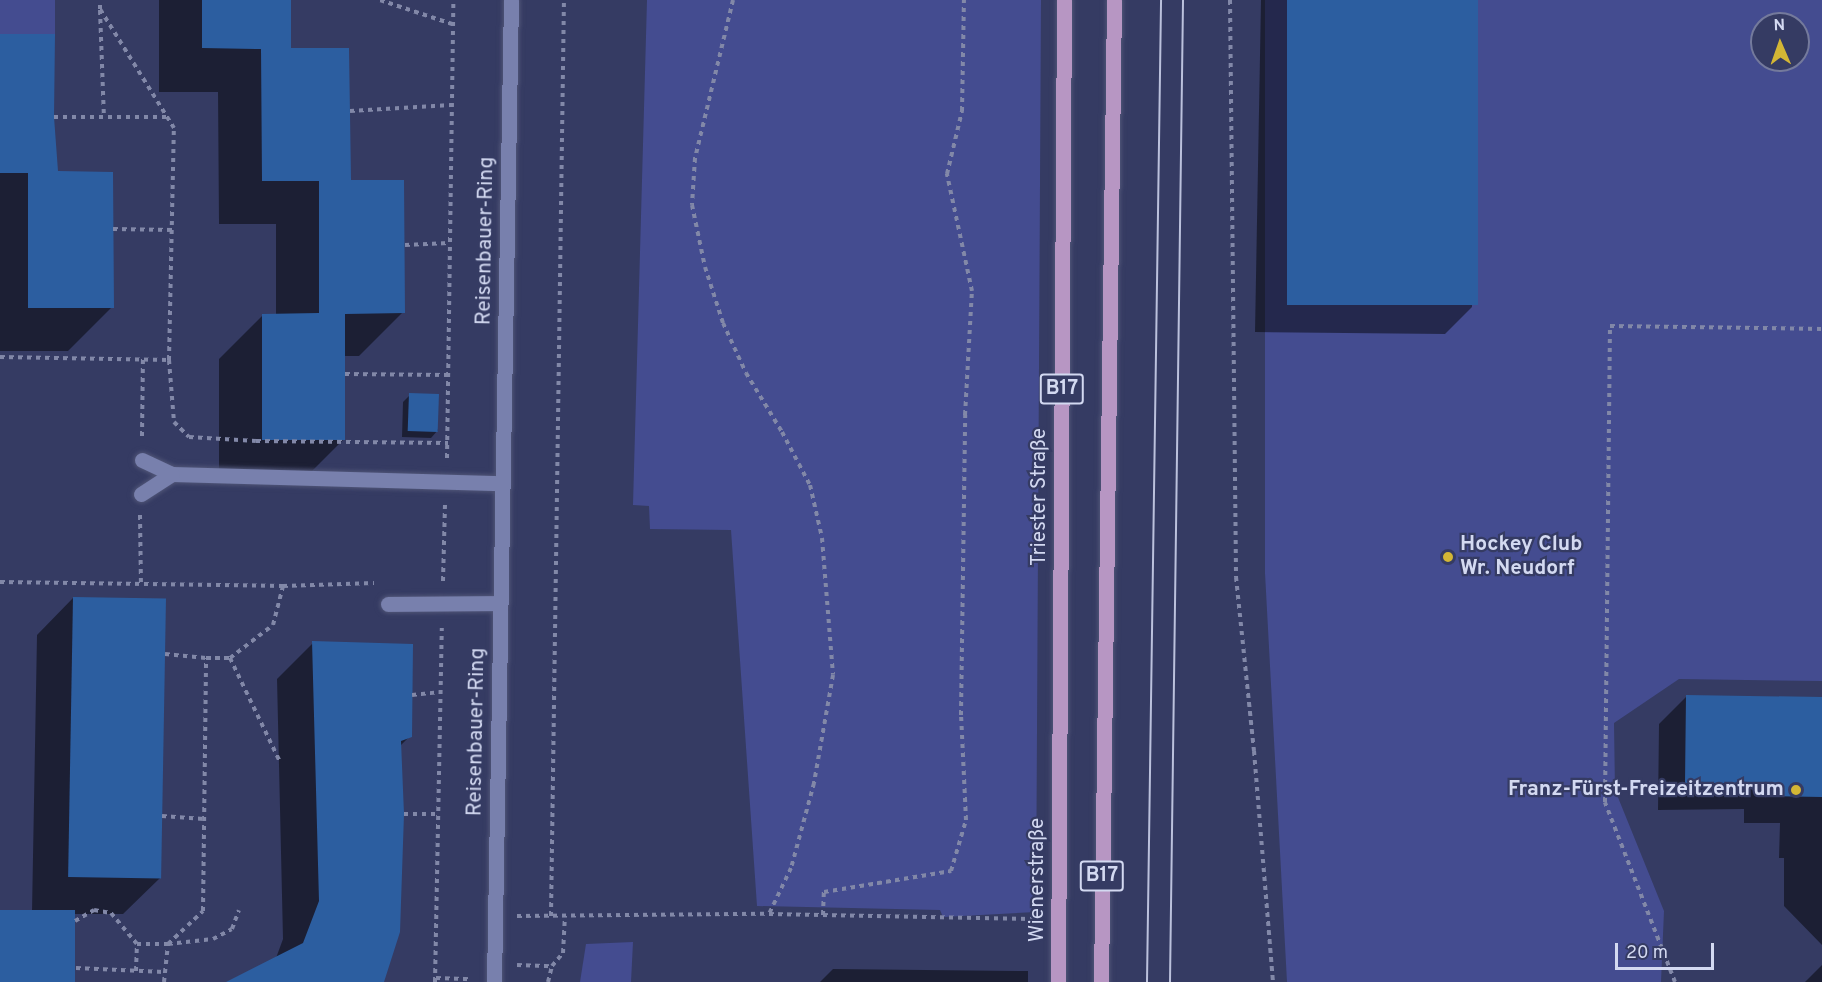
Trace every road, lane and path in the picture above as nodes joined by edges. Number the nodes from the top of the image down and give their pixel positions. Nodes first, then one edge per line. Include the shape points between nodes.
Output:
1 (100, 0) edge
2 (380, 0) edge
3 (511, 0) edge
4 (564, 0) edge
5 (733, 0) edge
6 (964, 0) edge
7 (1064, 0) edge
8 (1114, 0) edge
9 (1230, 0) edge
10 (100, 9) junction
11 (452, 24) dead end
12 (451, 105) dead end
13 (350, 111) dead end
14 (54, 117) dead end
15 (104, 117) junction
16 (169, 117) junction
17 (113, 229) dead end
18 (173, 230) junction
19 (449, 243) dead end
20 (405, 245) dead end
21 (1822, 329) edge
22 (0, 357) edge
23 (143, 359) junction
24 (169, 360) junction
25 (345, 374) dead end
26 (448, 375) dead end
27 (448, 443) dead end
28 (142, 453) joint
29 (172, 474) junction
30 (502, 483) junction
31 (141, 500) joint
32 (432, 581) dead end
33 (455, 581) dead end
34 (0, 582) edge
35 (386, 583) dead end
36 (141, 584) junction
37 (283, 586) junction
38 (500, 603) junction
39 (388, 604) dead end
40 (165, 654) dead end
41 (207, 658) junction
42 (230, 658) junction
43 (442, 692) dead end
44 (412, 695) dead end
45 (280, 762) dead end
46 (1059, 778) joint
47 (404, 814) dead end
48 (439, 814) dead end
49 (162, 816) dead end
50 (204, 819) junction
51 (239, 910) dead end
52 (769, 914) junction
53 (823, 915) junction
54 (495, 916) junction
55 (551, 916) junction
56 (565, 916) junction
57 (1038, 919) dead end
58 (75, 921) dead end
59 (137, 944) junction
60 (168, 944) junction
61 (494, 964) junction
62 (552, 966) junction
63 (76, 968) dead end
64 (136, 971) junction
65 (164, 972) junction
66 (436, 978) dead end
67 (494, 981) edge
68 (164, 982) edge
69 (548, 982) edge
70 (1058, 982) edge
71 (1101, 982) edge
72 (1273, 982) edge
73 (1675, 982) edge

1 - 10 path
2 - 11 path
3 - 30 street, Reisenbauer-Ring
4 - 55 path
5 - 52 path via 695,158 692,205 705,267 723,323 746,373 810,485 822,538 833,675 814,783 797,847
6 - 53 path via 962,111 947,174 972,291 965,416 961,715 966,820 951,871 824,892
7 - 46 main road, Triester Straße / B17
8 - 71 main road, B17
9 - 72 path via 1236,577 1256,762
10 - 15 path
10 - 16 path
12 - 13 path
14 - 15 path
15 - 16 path
16 - 18 path via 174,128
17 - 18 path
18 - 24 path
19 - 20 path
21 - 73 path via 1610,326 1605,802
22 - 23 path
23 - 24 path
23 - 28 path
24 - 27 path via 174,422 189,437
25 - 26 path
28 - 29 street
29 - 30 street
29 - 31 street
30 - 38 street, Reisenbauer-Ring
31 - 36 path
32 - 33 path
34 - 36 path
35 - 37 path
36 - 37 path
37 - 42 path via 273,625
38 - 39 street
38 - 54 street, Reisenbauer-Ring
40 - 41 path
41 - 42 path
41 - 50 path
42 - 45 path
43 - 44 path
46 - 70 main road, Wienerstraße / B17
47 - 48 path
49 - 50 path
50 - 60 path via 203,911
51 - 60 path via 232,929 213,939
52 - 53 path
52 - 56 path
53 - 57 path
54 - 55 path
54 - 61 street, Reisenbauer-Ring
55 - 56 path
56 - 62 path via 562,953
58 - 59 path via 94,910 111,913
59 - 60 path
59 - 64 path
60 - 65 path
61 - 62 path
61 - 67 street, Reisenbauer-Ring
62 - 69 path
63 - 64 path
64 - 65 path
65 - 68 path
66 - 67 path

